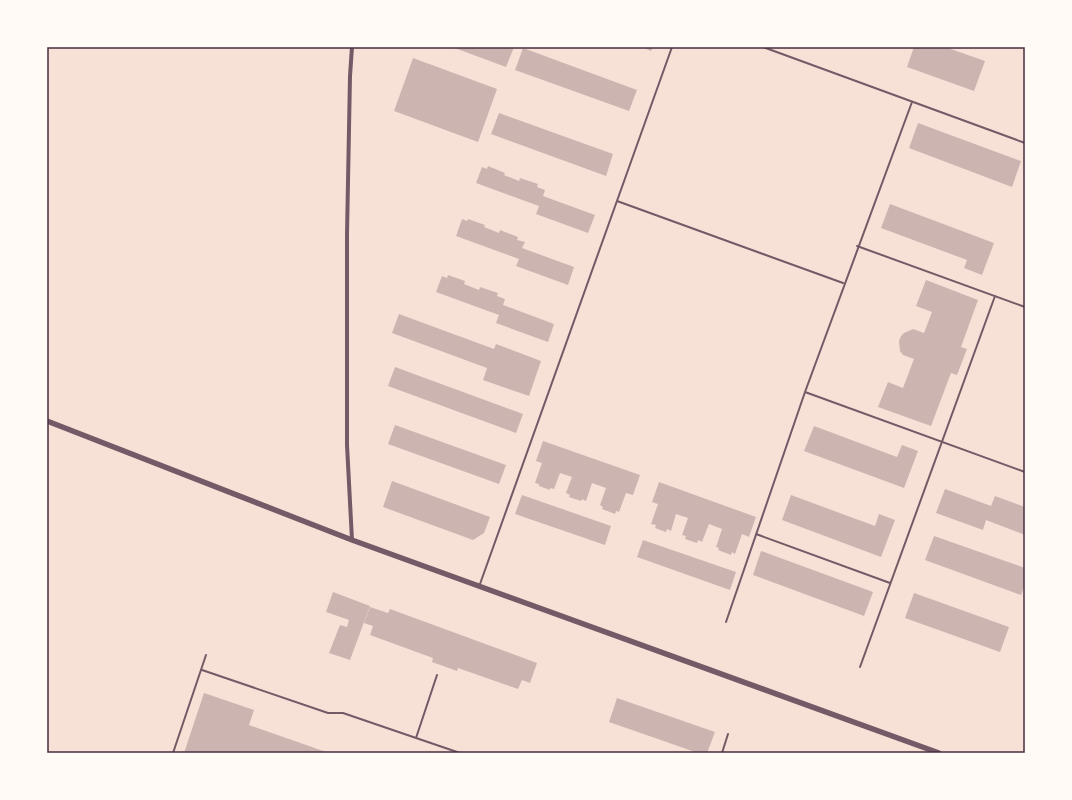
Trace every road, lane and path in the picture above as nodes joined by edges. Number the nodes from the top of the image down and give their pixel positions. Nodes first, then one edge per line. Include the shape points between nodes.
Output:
1 (352, 47) edge
2 (672, 47) edge
3 (763, 47) edge
4 (912, 102) junction
5 (1025, 143) edge
6 (617, 200) junction
7 (857, 246) junction
8 (844, 283) junction
9 (994, 296) junction
10 (1025, 307) edge
11 (805, 392) junction
12 (47, 421) edge
13 (942, 442) junction
14 (1025, 472) edge
15 (756, 534) junction
16 (352, 540) junction
17 (890, 583) junction
18 (479, 586) junction
19 (726, 622) dead end
20 (206, 655) dead end
21 (860, 667) dead end
22 (202, 670) junction
23 (438, 675) dead end
24 (728, 734) dead end
25 (416, 738) junction
26 (173, 753) edge
27 (460, 753) edge
28 (722, 753) edge
29 (939, 753) edge

1 - 16 street via 347,226 347,430
2 - 6 lane
3 - 4 lane
4 - 5 lane
4 - 7 lane
6 - 8 lane
6 - 18 lane
7 - 8 lane
7 - 9 lane
8 - 11 lane
9 - 10 lane
9 - 13 lane
11 - 13 lane
11 - 15 lane
12 - 16 street
13 - 14 lane
13 - 17 lane
15 - 17 lane
15 - 19 lane
16 - 18 street
17 - 21 lane
18 - 29 street
20 - 22 lane
22 - 25 lane via 328,713 343,713
22 - 26 lane
23 - 25 lane
24 - 28 lane
25 - 27 lane

